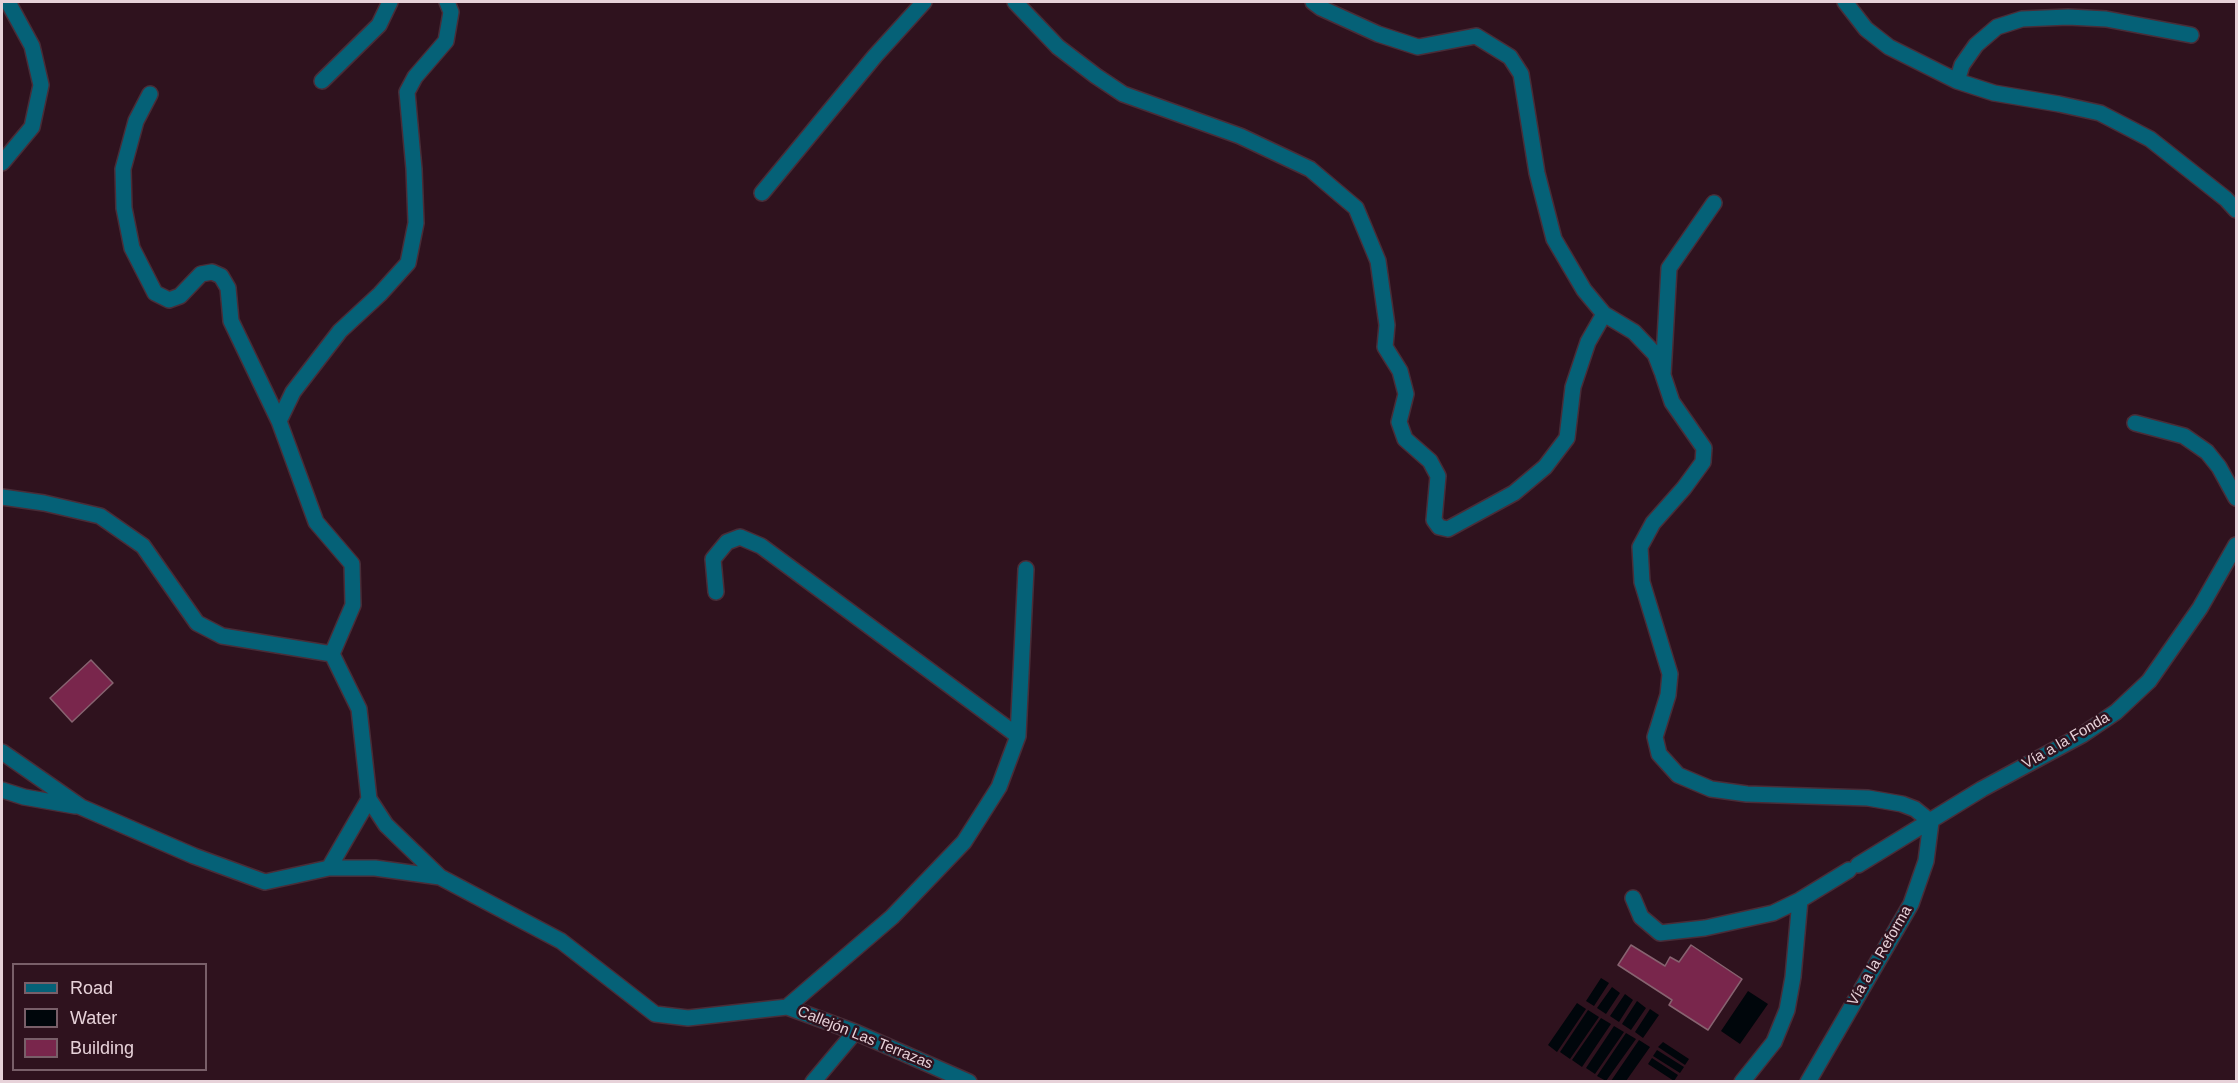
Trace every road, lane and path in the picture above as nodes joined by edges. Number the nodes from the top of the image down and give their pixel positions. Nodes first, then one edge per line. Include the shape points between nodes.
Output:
1 (8, 2) edge
2 (390, 2) edge
3 (447, 2) edge
4 (924, 2) edge
5 (1015, 2) edge
6 (1313, 2) edge
7 (1845, 2) edge
8 (2192, 35) dead end
9 (322, 81) dead end
10 (1957, 81) junction
11 (150, 94) dead end
12 (2, 163) edge
13 (762, 193) dead end
14 (1714, 203) dead end
15 (2236, 210) edge
16 (1604, 314) junction
17 (1664, 375) junction
18 (279, 421) junction
19 (2135, 423) dead end
20 (2, 497) edge
21 (2236, 498) edge
22 (2236, 545) edge
23 (1026, 569) dead end
24 (716, 592) dead end
25 (332, 654) junction
26 (1018, 736) junction
27 (2, 752) edge
28 (2, 790) edge
29 (369, 799) junction
30 (81, 807) junction
31 (1931, 822) junction
32 (329, 868) junction
33 (440, 877) junction
34 (1633, 898) dead end
35 (1800, 900) junction
36 (787, 1007) junction
37 (855, 1032) junction
38 (813, 1082) edge
39 (969, 1082) edge
40 (1742, 1082) edge
41 (1808, 1082) edge

1 - 12 street via 32,46 41,85 32,127
2 - 9 street via 379,25
3 - 18 street via 451,12 446,41 407,92 416,223 408,263 340,331 293,392
4 - 13 street
5 - 16 street via 1058,47 1123,93 1240,136 1310,169 1356,208 1378,261 1387,325 1385,347 1400,370 1406,394 1399,422 1405,439 1430,461 1438,476 1434,520 1439,527 1448,529 1514,493 1545,467 1567,438 1573,387 1588,342
6 - 16 street via 1378,34 1418,47 1476,36 1510,57 1521,74 1537,173 1554,239 1584,290
7 - 10 street via 1866,29 1889,47
8 - 10 street via 2106,19 2022,19 1997,27 1976,45 1962,65
10 - 15 street via 1994,93 2100,113 2150,140
11 - 18 street via 136,121 123,170 124,208 132,248 155,293 169,300 180,296 201,274 212,272 221,276 228,288 231,321
14 - 17 street via 1669,268
16 - 17 street via 1634,332 1655,354
17 - 31 street via 1672,402 1704,448 1703,462 1653,523 1640,547 1642,582 1670,674 1655,737 1659,754 1678,775 1711,789 1868,798 1902,804
18 - 25 street via 316,522 352,564 353,604
19 - 21 street via 2184,436 2207,452
20 - 25 street via 100,516 143,546 197,623 222,636
22 - 31 street, Vía a la Fonda via 2200,608 2149,681 2116,712
23 - 26 street
24 - 26 street via 712,560 727,542 741,537 761,546
25 - 29 street via 359,710
26 - 36 street via 999,787 964,842 892,917
27 - 30 street
28 - 30 street
29 - 32 street
29 - 33 street via 386,825
30 - 32 street via 265,882
31 - 35 street, Vía a la Fonda
31 - 41 street, Vía a la Reforma via 1926,861 1911,904
32 - 33 street via 375,868
33 - 36 street, Callejón Las Terrazas via 561,941 655,1014 688,1018
34 - 35 street, Vía a la Fonda via 1641,917 1660,933 1773,913
35 - 40 street via 1787,1010 1774,1042
36 - 37 street, Callejón Las Terrazas
37 - 38 street
37 - 39 street, Callejón Las Terrazas

